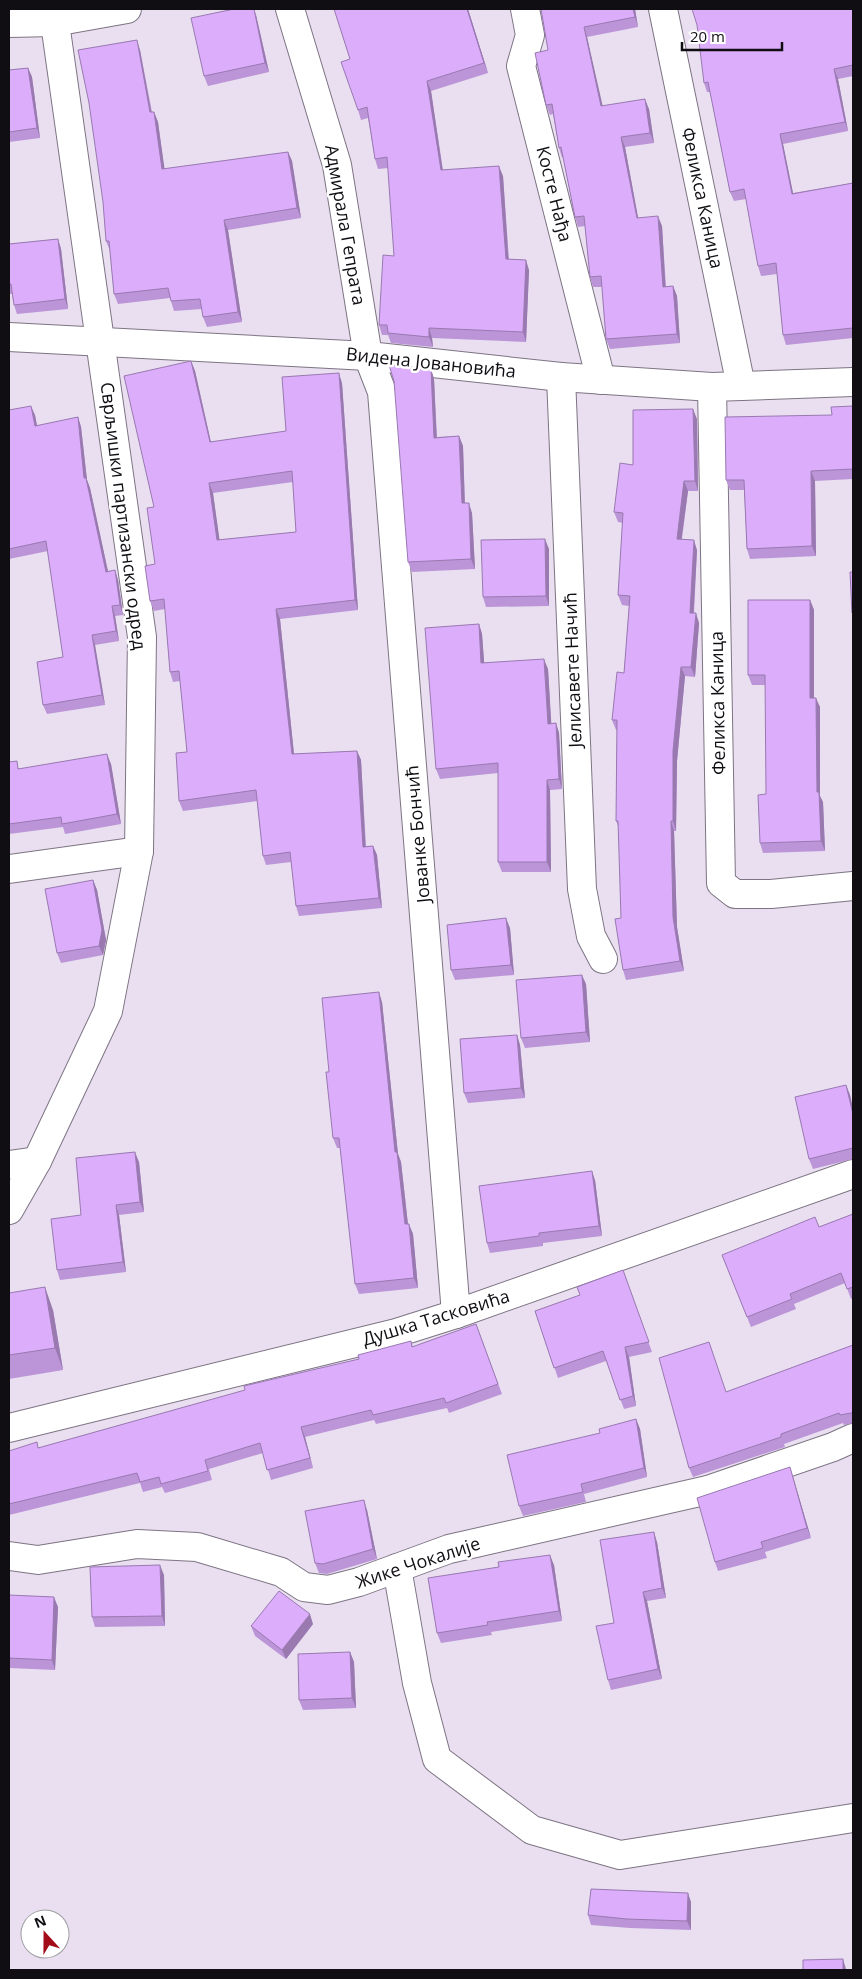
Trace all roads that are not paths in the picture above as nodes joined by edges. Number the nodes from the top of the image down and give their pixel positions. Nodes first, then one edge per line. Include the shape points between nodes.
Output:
1 (127, 9) edge
2 (290, 9) edge
3 (525, 9) edge
4 (663, 9) edge
5 (54, 15) edge
6 (9, 23) edge
7 (9, 337) edge
8 (100, 341) junction
9 (368, 356) junction
10 (561, 377) junction
11 (601, 380) junction
12 (853, 382) edge
13 (741, 386) junction
14 (712, 387) junction
15 (139, 851) junction
16 (9, 869) edge
17 (853, 886) edge
18 (603, 959) dead end
19 (37, 1161) junction
20 (9, 1165) edge
21 (853, 1174) edge
22 (9, 1210) edge
23 (456, 1314) junction
24 (9, 1428) edge
25 (853, 1438) edge
26 (9, 1556) edge
27 (398, 1568) junction
28 (853, 1818) edge

1 - 5 street
2 - 9 street, Адмирала Гепрата via 337,165
3 - 11 street, Косте Нађа via 530,35 521,66
4 - 13 street, Феликса Каница
5 - 6 street
5 - 8 street, Сврљишки партизански одред
7 - 8 street, Видена Јовановића
8 - 9 street, Видена Јовановића
8 - 15 street, Сврљишки партизански одред via 142,637
9 - 10 street, Видена Јовановића
9 - 23 street, Јованке Бончић via 382,392
10 - 11 street, Видена Јовановића
10 - 18 street, Јелисавете Начић via 582,889 591,936
11 - 14 street, Видена Јовановића
12 - 13 street, Видена Јовановића
13 - 14 street, Видена Јовановића
14 - 17 street, Феликса Каница via 721,883 736,894
15 - 16 street
15 - 19 street, Сврљишки партизански одред via 108,1011
19 - 20 street
19 - 22 street, Сврљишки партизански одред
21 - 23 street, Душка Тасковића
23 - 24 street, Душка Тасковића via 396,1333
25 - 27 street, Жике Чокалије via 708,1490 449,1549
26 - 27 street, Жике Чокалије via 38,1560 137,1544 197,1547 281,1572 304,1587 328,1590
27 - 28 street via 417,1683 437,1759 532,1830 620,1854

